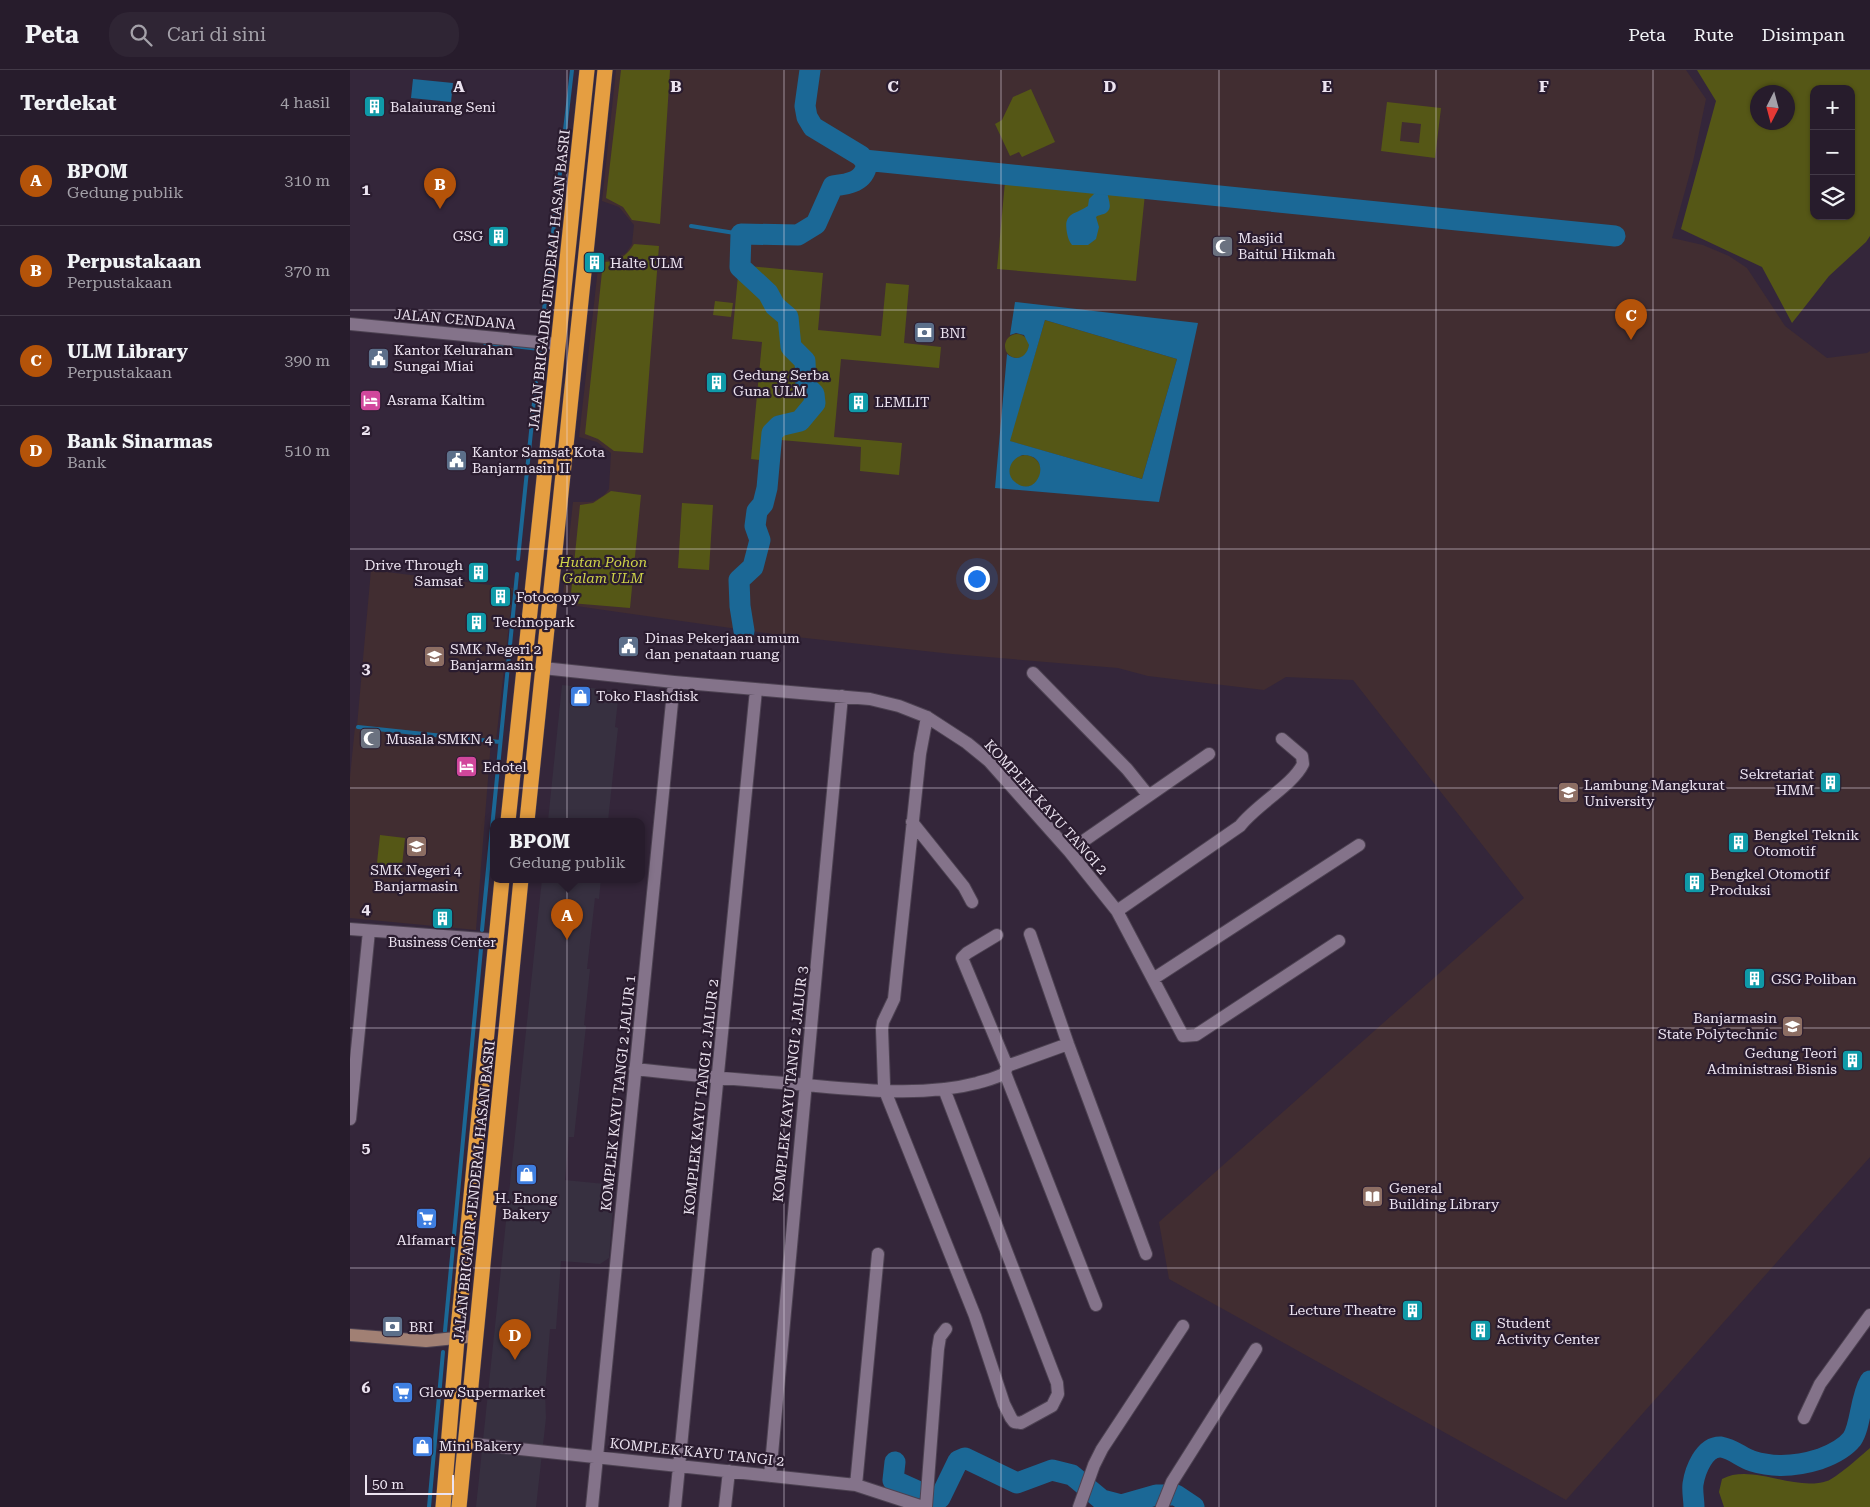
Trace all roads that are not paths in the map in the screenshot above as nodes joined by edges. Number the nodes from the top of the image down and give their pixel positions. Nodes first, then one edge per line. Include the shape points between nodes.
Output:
1 (587, 70) edge
2 (604, 70) edge
3 (350, 324) edge
4 (558, 344) junction
5 (543, 668) junction
6 (1033, 673) dead end
7 (674, 682) junction
8 (756, 690) junction
9 (842, 696) junction
10 (927, 717) junction
11 (1282, 739) dead end
12 (1209, 754) dead end
13 (1148, 795) junction
14 (508, 818) edge
15 (527, 818) edge
16 (912, 822) junction
17 (1359, 845) dead end
18 (1069, 851) junction
19 (502, 883) edge
20 (521, 883) edge
21 (972, 902) dead end
22 (1117, 911) junction
23 (350, 929) edge
24 (369, 931) junction
25 (1030, 934) dead end
26 (997, 935) dead end
27 (496, 940) junction
28 (1339, 941) dead end
29 (1153, 979) junction
30 (488, 1016) junction
31 (507, 1018) junction
32 (486, 1036) junction
33 (505, 1038) junction
34 (1068, 1044) junction
35 (635, 1069) junction
36 (1006, 1069) junction
37 (718, 1078) junction
38 (806, 1085) junction
39 (944, 1089) junction
40 (885, 1091) junction
41 (350, 1119) edge
42 (878, 1254) dead end
43 (1146, 1254) dead end
44 (1096, 1306) dead end
45 (1870, 1315) edge
46 (1183, 1326) dead end
47 (946, 1329) dead end
48 (350, 1335) edge
49 (475, 1336) junction
50 (457, 1339) junction
51 (1256, 1349) dead end
52 (1804, 1418) dead end
53 (464, 1443) junction
54 (597, 1456) junction
55 (679, 1466) junction
56 (728, 1471) junction
57 (770, 1476) junction
58 (856, 1485) junction
59 (443, 1507) edge
60 (459, 1507) edge
61 (592, 1507) edge
62 (675, 1507) edge
63 (725, 1507) edge
64 (924, 1507) edge
65 (1079, 1507) edge
66 (1162, 1507) edge

1 - 4 highway, JALAN BRIGADIR JENDERAL HASAN BASRI
2 - 5 highway
3 - 4 street, JALAN CENDANA
4 - 14 highway, JALAN BRIGADIR JENDERAL HASAN BASRI
5 - 7 street, KOMPLEK KAYU TANGI 2
5 - 15 highway
6 - 13 street via 1127,769
7 - 8 street, KOMPLEK KAYU TANGI 2
7 - 35 street, KOMPLEK KAYU TANGI 2 JALUR 1
8 - 9 street, KOMPLEK KAYU TANGI 2
8 - 37 street, KOMPLEK KAYU TANGI 2 JALUR 2
9 - 10 street, KOMPLEK KAYU TANGI 2 via 899,706
9 - 38 street, KOMPLEK KAYU TANGI 2 JALUR 3
10 - 16 street
10 - 18 street, KOMPLEK KAYU TANGI 2 via 989,761
11 - 22 street via 1302,756 1303,764 1297,774 1234,830
12 - 13 street
13 - 18 street
16 - 21 street via 964,887
16 - 40 street via 894,999 882,1028
17 - 29 street
18 - 22 street, KOMPLEK KAYU TANGI 2
19 - 27 highway, JALAN BRIGADIR JENDERAL HASAN BASRI
20 - 31 highway, JALAN BRIGADIR JENDERAL HASAN BASRI
22 - 29 street, KOMPLEK KAYU TANGI 2
23 - 24 street
24 - 27 street
24 - 41 street
25 - 34 street
26 - 36 street via 962,958
27 - 30 highway, JALAN BRIGADIR JENDERAL HASAN BASRI
28 - 29 street, KOMPLEK KAYU TANGI 2 via 1196,1035 1183,1036
30 - 31 highway
30 - 32 highway, JALAN BRIGADIR JENDERAL HASAN BASRI
31 - 33 highway, JALAN BRIGADIR JENDERAL HASAN BASRI
32 - 33 highway
32 - 50 highway, JALAN BRIGADIR JENDERAL HASAN BASRI
33 - 49 highway, JALAN BRIGADIR JENDERAL HASAN BASRI
34 - 36 street
34 - 43 street
35 - 37 street
35 - 54 street, KOMPLEK KAYU TANGI 2 JALUR 1
36 - 39 street via 998,1077
36 - 44 street
37 - 38 street
37 - 55 street, KOMPLEK KAYU TANGI 2 JALUR 2
38 - 40 street
38 - 57 street, KOMPLEK KAYU TANGI 2 JALUR 3
39 - 40 street
39 - 40 street via 1057,1383 1058,1394 1052,1406 1021,1423 1014,1422 1004,1404 975,1316
42 - 58 street
45 - 52 street via 1820,1384
46 - 65 street via 1102,1449
47 - 64 street via 940,1337 938,1349
48 - 50 street
49 - 50 street
49 - 53 highway, JALAN BRIGADIR JENDERAL HASAN BASRI
50 - 59 highway, JALAN BRIGADIR JENDERAL HASAN BASRI
51 - 66 street via 1172,1482
53 - 54 street, KOMPLEK KAYU TANGI 2
53 - 60 highway, JALAN BRIGADIR JENDERAL HASAN BASRI
54 - 55 street, KOMPLEK KAYU TANGI 2
54 - 61 street, KOMPLEK KAYU TANGI 2 JALUR 1
55 - 56 street, KOMPLEK KAYU TANGI 2
55 - 62 street, KOMPLEK KAYU TANGI 2 JALUR 2
56 - 57 street, KOMPLEK KAYU TANGI 2
56 - 63 street
57 - 58 street, KOMPLEK KAYU TANGI 2
58 - 64 street, KOMPLEK KAYU TANGI 2

